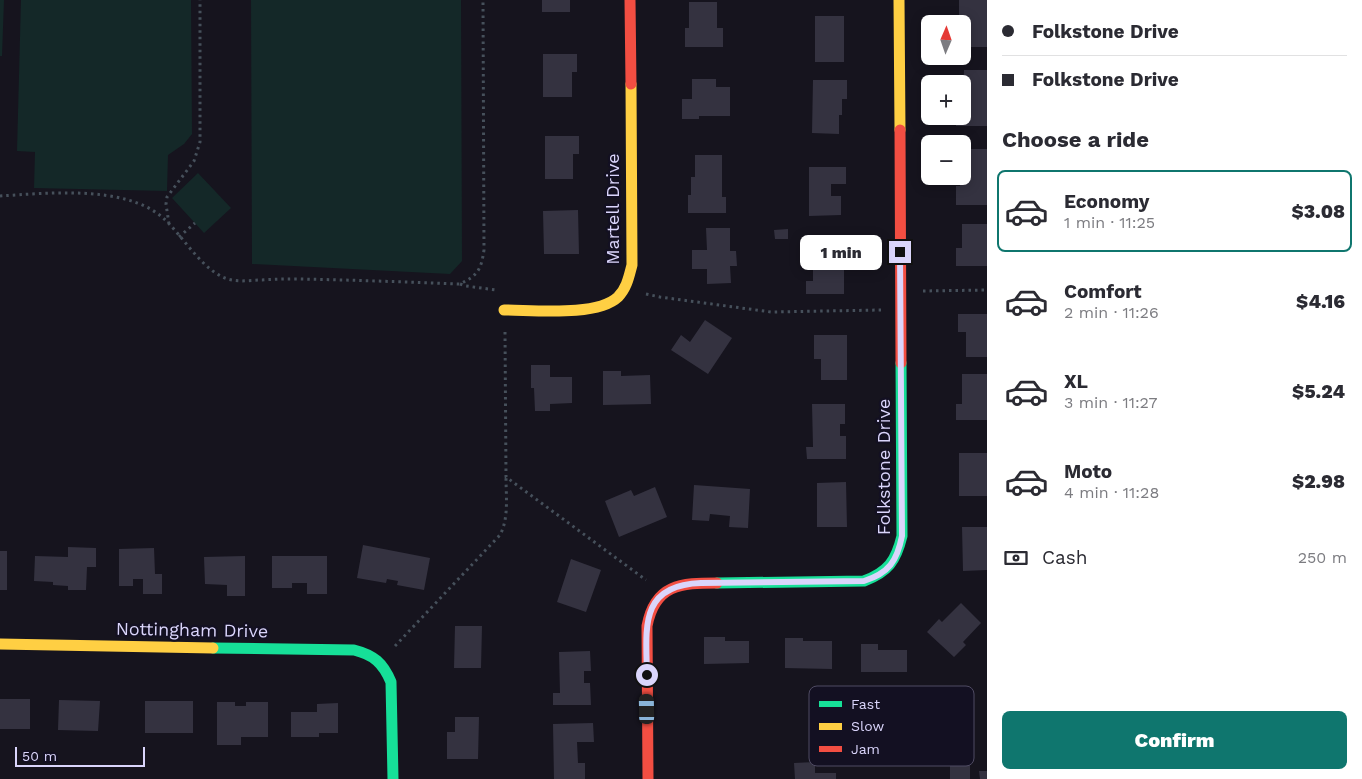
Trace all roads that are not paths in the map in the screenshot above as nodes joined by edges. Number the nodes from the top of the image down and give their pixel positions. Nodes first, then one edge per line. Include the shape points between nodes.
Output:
1 (630, 0) edge
2 (899, 0) edge
3 (504, 310) dead end
4 (0, 644) edge
5 (393, 779) edge
6 (648, 779) edge

1 - 3 street, Martell Drive via 632,265 627,286 619,296 600,308
2 - 6 street, Folkstone Drive via 902,536 899,552 886,570 864,581 686,583 662,595 652,607 647,626
4 - 5 street, Nottingham Drive via 354,650 374,656 381,662 391,682

